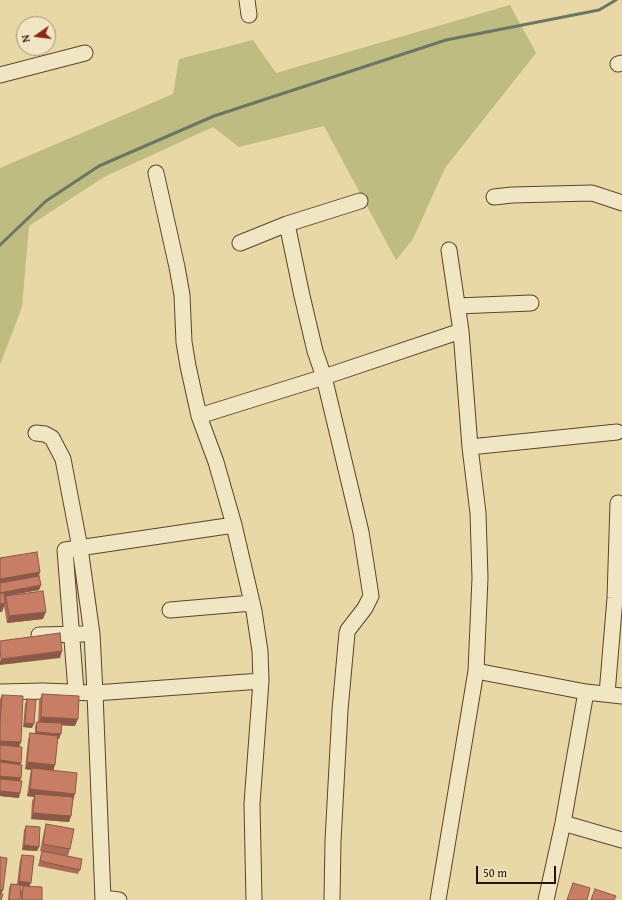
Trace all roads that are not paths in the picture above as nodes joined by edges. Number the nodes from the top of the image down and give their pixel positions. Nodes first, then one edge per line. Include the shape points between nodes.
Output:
1 (247, 0) edge
2 (249, 15) dead end
3 (85, 53) dead end
4 (0, 75) edge
5 (156, 173) dead end
6 (494, 197) dead end
7 (360, 201) dead end
8 (622, 203) edge
9 (287, 224) junction
10 (240, 243) dead end
11 (449, 250) dead end
12 (531, 303) dead end
13 (457, 306) junction
14 (461, 331) junction
15 (324, 377) junction
16 (199, 416) junction
17 (617, 432) dead end
18 (36, 433) dead end
19 (470, 447) junction
20 (618, 503) dead end
21 (234, 525) junction
22 (80, 548) junction
23 (252, 603) junction
24 (170, 610) dead end
25 (92, 634) junction
26 (39, 635) edge
27 (73, 635) junction
28 (476, 671) junction
29 (261, 681) junction
30 (76, 691) junction
31 (0, 692) edge
32 (586, 692) junction
33 (96, 693) junction
34 (615, 695) edge
35 (563, 823) junction
36 (622, 840) edge
37 (103, 899) edge
38 (119, 900) edge
39 (254, 900) edge
40 (332, 900) edge
41 (438, 900) edge
42 (546, 900) edge

1 - 2 street
3 - 4 street
5 - 16 street via 182,295 184,342
6 - 8 street via 592,193
7 - 9 street
9 - 10 street
9 - 15 street via 303,303
11 - 13 street
12 - 13 street
13 - 14 street
14 - 15 street
14 - 19 street
15 - 16 street
15 - 40 street via 361,532 371,596 348,630 340,710
16 - 21 street via 216,462
17 - 19 street
18 - 22 street via 52,438 63,459
19 - 28 street via 478,513 480,578
20 - 34 street
21 - 22 street
21 - 23 street
22 - 25 street
22 - 27 street via 65,550
23 - 24 street
23 - 29 street via 260,651
25 - 27 street
25 - 33 street
26 - 27 street
27 - 30 street
28 - 32 street
28 - 41 street
29 - 33 street
29 - 39 street via 252,804
30 - 31 street
30 - 33 street
32 - 34 street
32 - 35 street
33 - 37 street
35 - 36 street
35 - 42 street
37 - 38 street

